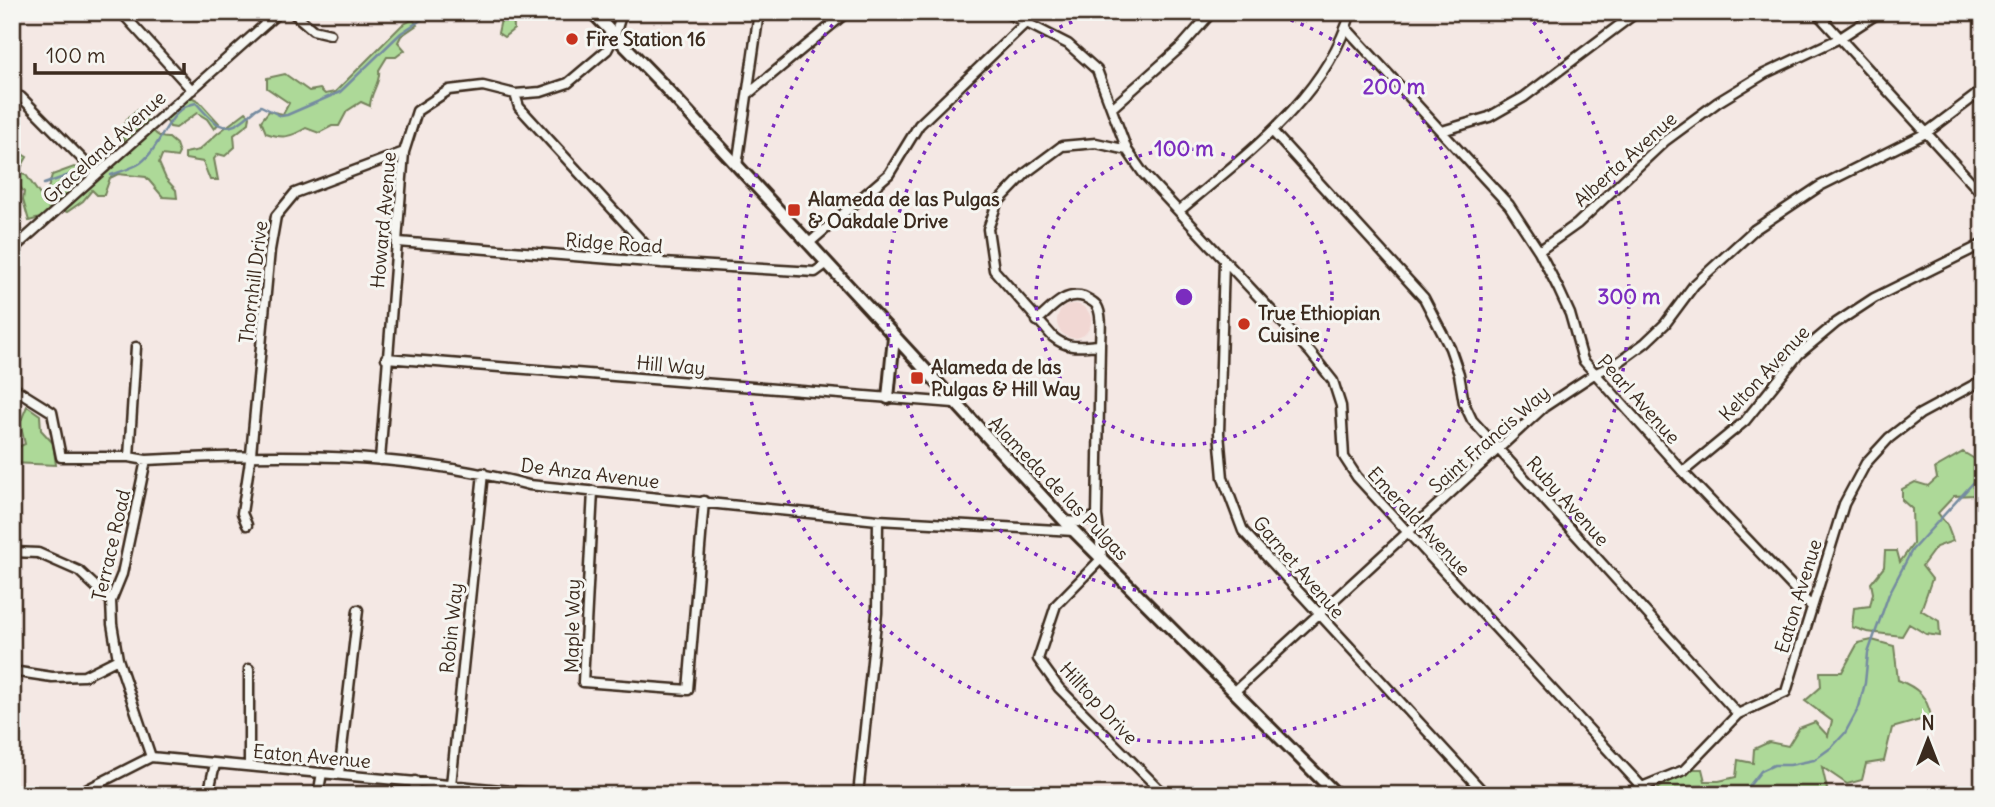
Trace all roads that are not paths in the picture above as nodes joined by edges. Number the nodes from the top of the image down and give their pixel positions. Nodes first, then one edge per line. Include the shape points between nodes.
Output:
1 (256, 12) edge
2 (279, 12) edge
3 (292, 12) edge
4 (592, 12) edge
5 (622, 12) edge
6 (759, 12) edge
7 (847, 12) edge
8 (1005, 12) edge
9 (1037, 12) edge
10 (1212, 12) edge
11 (1351, 12) edge
12 (1637, 12) edge
13 (1816, 12) edge
14 (1880, 12) edge
15 (122, 13) edge
16 (267, 23) junction
17 (1024, 24) junction
18 (1346, 28) junction
19 (330, 34) dead end
20 (615, 35) junction
21 (1840, 38) junction
22 (192, 90) junction
23 (1983, 90) edge
24 (515, 94) junction
25 (748, 94) junction
26 (21, 97) dead end
27 (1112, 108) junction
28 (1272, 131) junction
29 (1442, 131) junction
30 (1926, 133) junction
31 (1127, 150) junction
32 (404, 152) junction
33 (737, 166) junction
34 (97, 174) junction
35 (1983, 195) edge
36 (1179, 211) junction
37 (397, 242) junction
38 (808, 243) junction
39 (1983, 244) edge
40 (12, 250) edge
41 (1539, 251) junction
42 (1224, 261) junction
43 (662, 263) junction
44 (826, 264) junction
45 (1037, 321) junction
46 (894, 337) junction
47 (1100, 345) junction
48 (136, 347) dead end
49 (386, 358) junction
50 (1594, 374) junction
51 (1983, 380) edge
52 (12, 387) edge
53 (888, 398) junction
54 (954, 402) junction
55 (1499, 449) junction
56 (251, 454) junction
57 (129, 457) junction
58 (146, 460) junction
59 (380, 460) junction
60 (1683, 472) junction
61 (483, 473) junction
62 (593, 491) junction
63 (704, 501) junction
64 (1097, 516) junction
65 (878, 520) junction
66 (1065, 521) junction
67 (247, 525) dead end
68 (1074, 531) junction
69 (1408, 532) junction
70 (12, 552) edge
71 (1102, 558) junction
72 (111, 601) junction
73 (1811, 606) junction
74 (358, 610) dead end
75 (1318, 615) junction
76 (118, 659) junction
77 (249, 669) dead end
78 (12, 671) edge
79 (1235, 691) junction
80 (1738, 714) junction
81 (151, 757) junction
82 (215, 764) junction
83 (249, 766) junction
84 (322, 773) junction
85 (339, 774) junction
86 (415, 781) junction
87 (452, 785) junction
88 (1641, 786) junction
89 (1983, 788) edge
90 (12, 792) edge
91 (513, 793) edge
92 (26, 795) edge
93 (76, 795) edge
94 (208, 795) edge
95 (318, 795) edge
96 (414, 795) edge
97 (554, 795) edge
98 (858, 795) edge
99 (1165, 795) edge
100 (1338, 795) edge
101 (1486, 795) edge
102 (1622, 795) edge
103 (1980, 795) edge

1 - 16 street
2 - 16 street, Graceland Avenue
3 - 19 street via 313,30
4 - 20 main road, Alameda de las Pulgas
5 - 20 street, Howard Avenue
6 - 25 street
7 - 25 street
8 - 17 street, Emerald Avenue
9 - 17 street
10 - 27 street via 1182,46
11 - 18 street
12 - 29 street via 1524,97 1489,117
13 - 21 street
14 - 21 street, Alberta Avenue
15 - 22 street
16 - 22 street, Graceland Avenue
17 - 27 street, Emerald Avenue via 1068,44 1097,69
17 - 38 street via 919,125 889,174
18 - 28 street via 1312,90
18 - 29 street, Pearl Avenue
20 - 24 street, Howard Avenue via 607,50 568,83
20 - 33 main road, Alameda de las Pulgas
21 - 30 street
21 - 41 street, Alberta Avenue via 1718,102 1664,141 1577,224
22 - 34 street, Graceland Avenue
23 - 30 street, Saint Francis Way
24 - 32 street, Howard Avenue via 483,86 449,90 417,111
24 - 43 street via 519,107
25 - 33 street
26 - 34 street
27 - 31 street, Emerald Avenue
28 - 36 street
28 - 55 street, Ruby Avenue via 1424,298 1450,348 1472,420
29 - 41 street, Pearl Avenue via 1509,205
30 - 35 street
30 - 50 street, Saint Francis Way via 1820,186 1754,230 1694,285 1645,343
31 - 36 street, Emerald Avenue
31 - 45 street via 1096,143 1062,146 1027,172 997,203 988,229 994,270
32 - 37 street, Howard Avenue
32 - 56 street, Thornhill Drive via 295,193 276,216
33 - 38 main road, Alameda de las Pulgas
34 - 40 street, Graceland Avenue
36 - 42 street, Emerald Avenue
37 - 43 street, Ridge Road
37 - 49 street, Howard Avenue
38 - 44 main road, Alameda de las Pulgas
39 - 60 street, Kelton Avenue via 1874,298 1836,323 1799,354 1745,421
41 - 50 street, Pearl Avenue via 1570,314 1583,360
42 - 69 street, Emerald Avenue via 1332,381 1340,406 1344,457 1356,477
42 - 75 street, Garnet Avenue via 1219,433 1223,478 1243,531
43 - 44 street, Ridge Road via 815,272
44 - 46 main road, Alameda de las Pulgas
45 - 47 street via 1063,345
45 - 47 street via 1061,299 1089,299 1097,306
46 - 53 main road
46 - 54 main road, Alameda de las Pulgas
47 - 64 street
48 - 57 street
49 - 53 street, Hill Way
49 - 59 street, Howard Avenue
50 - 55 street, Saint Francis Way via 1544,407
50 - 60 street, Pearl Avenue
51 - 73 street, Eaton Avenue via 1920,414 1866,463 1844,504
52 - 57 street, De Anza Avenue via 52,412 61,457
53 - 54 street, Hill Way
54 - 66 main road, Alameda de las Pulgas
55 - 69 street, Saint Francis Way
55 - 80 street, Ruby Avenue
56 - 58 street, De Anza Avenue
56 - 59 street, De Anza Avenue
56 - 67 street, Thornhill Drive via 242,513
57 - 58 street, De Anza Avenue
58 - 72 street, Terrace Road via 122,573
59 - 61 street, De Anza Avenue
60 - 73 street, Pearl Avenue
61 - 62 street, De Anza Avenue via 529,485
61 - 87 street, Robin Way
62 - 63 street, De Anza Avenue
62 - 63 street, Maple Way via 583,681 688,690
63 - 65 street, De Anza Avenue
64 - 66 street
64 - 71 street
65 - 68 street, De Anza Avenue
65 - 98 street via 877,613
66 - 68 main road, Alameda de las Pulgas
68 - 71 main road, Alameda de las Pulgas
69 - 75 street, Saint Francis Way
69 - 88 street, Emerald Avenue
70 - 72 street via 38,553 79,571
71 - 79 main road, Alameda de las Pulgas
71 - 99 street, Hilltop Drive via 1056,605 1038,659 1059,688
72 - 76 street, Terrace Road
73 - 80 street, Eaton Avenue via 1786,692
74 - 85 street
75 - 79 street, Saint Francis Way
75 - 101 street, Garnet Avenue
76 - 78 street via 84,676
76 - 81 street, Terrace Road
77 - 83 street
79 - 100 main road, Alameda de las Pulgas
80 - 88 street, Eaton Avenue via 1684,770
81 - 82 street, Eaton Avenue
81 - 93 street
82 - 83 street, Eaton Avenue
82 - 94 street
83 - 84 street, Eaton Avenue
84 - 85 street, Eaton Avenue
84 - 95 street
85 - 86 street, Eaton Avenue
86 - 87 street, Eaton Avenue
86 - 96 street
87 - 91 street, Eaton Avenue
88 - 102 street, Eaton Avenue
89 - 103 street
90 - 92 street
91 - 97 street, Eaton Avenue

